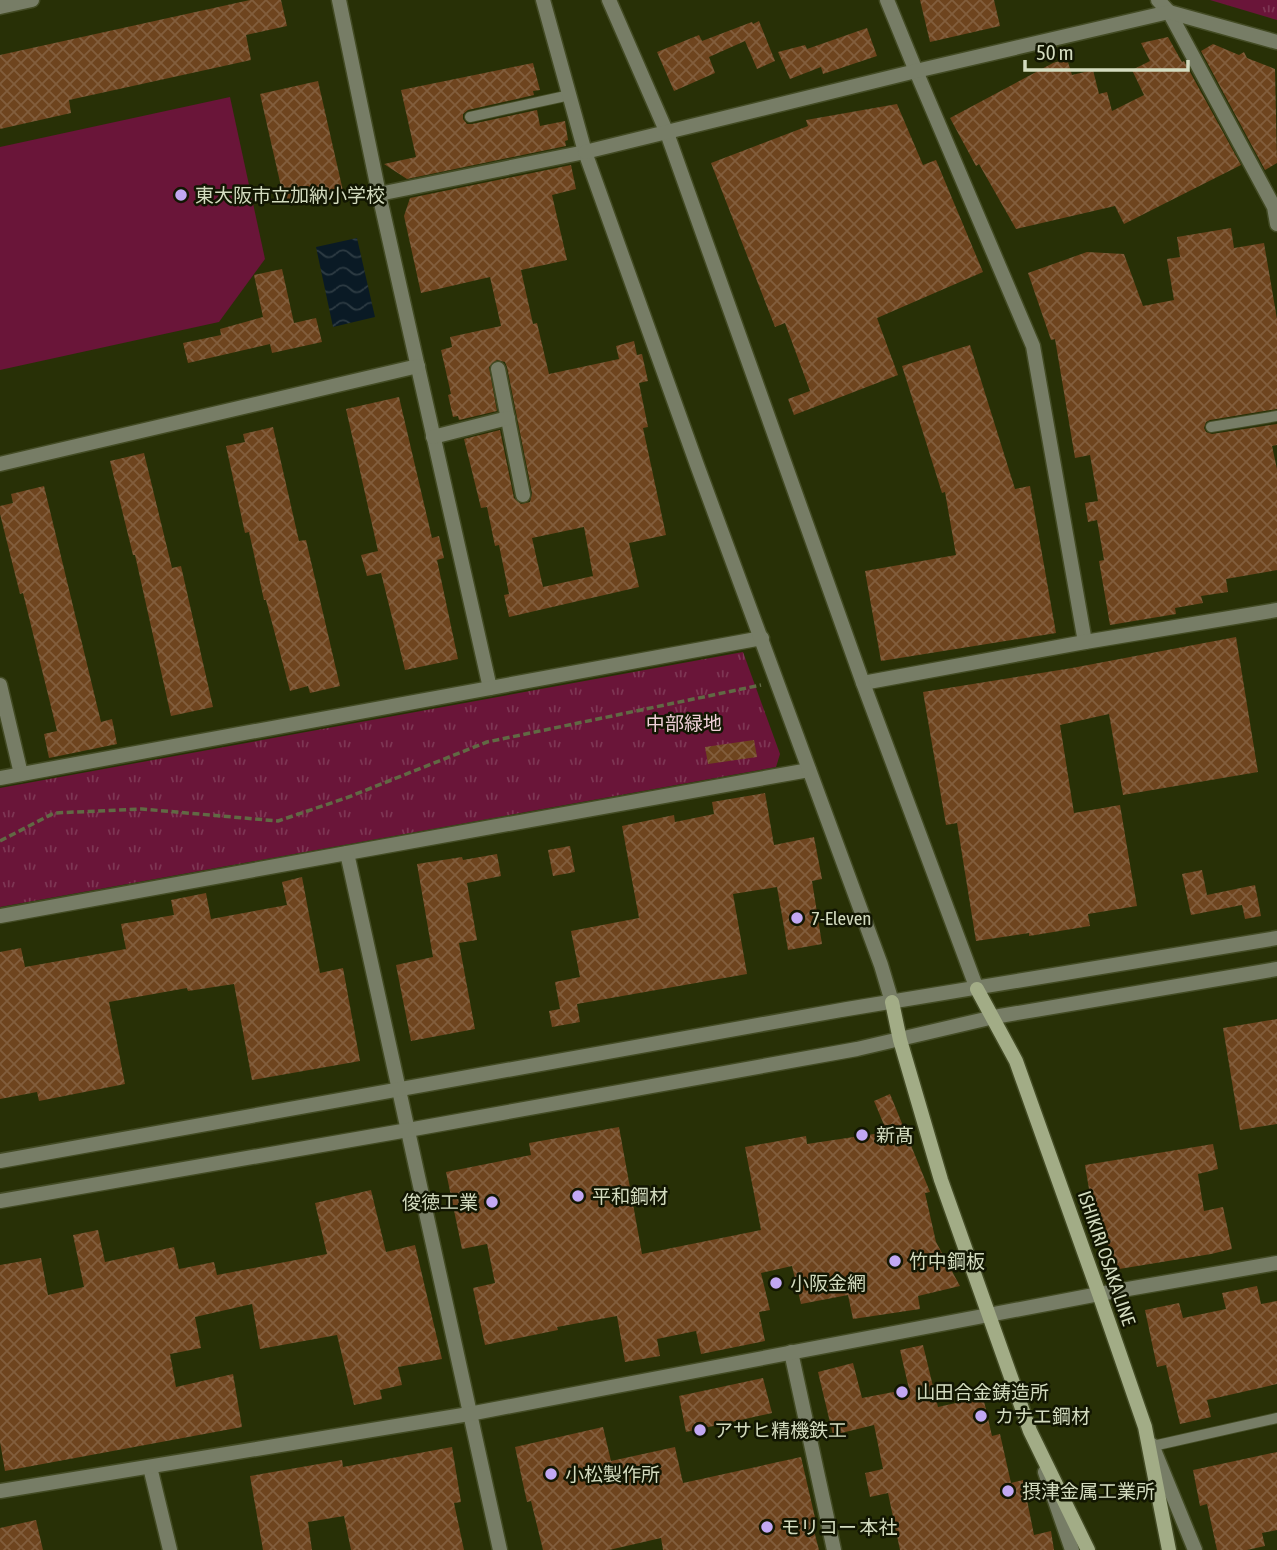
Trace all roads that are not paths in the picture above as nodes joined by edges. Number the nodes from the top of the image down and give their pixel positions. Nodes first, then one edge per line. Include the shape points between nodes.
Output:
1 (32, 0) edge
2 (340, 0) edge
3 (543, 0) edge
4 (609, 0) edge
5 (887, 0) edge
6 (1158, 0) edge
7 (0, 7) edge
8 (1169, 12) junction
9 (1277, 43) edge
10 (916, 71) junction
11 (570, 95) junction
12 (470, 117) dead end
13 (667, 133) junction
14 (585, 152) junction
15 (379, 194) junction
16 (1277, 224) edge
17 (418, 366) junction
18 (498, 369) dead end
19 (1277, 416) edge
20 (508, 418) junction
21 (1210, 428) dead end
22 (433, 437) junction
23 (0, 464) edge
24 (523, 495) dead end
25 (1277, 610) edge
26 (762, 639) junction
27 (1084, 642) junction
28 (863, 683) junction
29 (0, 685) edge
30 (490, 688) junction
31 (809, 770) junction
32 (21, 774) junction
33 (0, 778) edge
34 (347, 853) junction
35 (0, 916) edge
36 (1277, 938) edge
37 (1277, 969) edge
38 (977, 989) junction
39 (892, 1002) junction
40 (994, 1017) junction
41 (900, 1040) junction
42 (398, 1088) junction
43 (408, 1130) junction
44 (0, 1161) edge
45 (0, 1201) edge
46 (1277, 1263) edge
47 (1099, 1293) junction
48 (989, 1316) junction
49 (791, 1352) junction
50 (469, 1414) junction
51 (1277, 1418) edge
52 (1145, 1427) junction
53 (1030, 1430) junction
54 (1153, 1446) junction
55 (150, 1466) junction
56 (0, 1491) edge
57 (170, 1550) edge
58 (500, 1550) edge
59 (834, 1550) edge
60 (1072, 1550) edge
61 (1088, 1550) edge
62 (1169, 1550) edge
63 (1195, 1550) edge

1 - 7 street
2 - 15 street
3 - 11 street
4 - 13 street
5 - 10 street
6 - 8 street
8 - 9 street
8 - 10 street
8 - 16 street via 1274,207
10 - 13 street
10 - 27 street via 1033,346
11 - 12 lane
11 - 14 street
13 - 14 street
13 - 28 street
14 - 15 street
14 - 26 street
15 - 17 street
17 - 22 street
17 - 23 street
18 - 20 street
19 - 21 lane
20 - 22 street
20 - 24 street
22 - 30 street
25 - 27 street
26 - 30 street
26 - 31 street
27 - 28 street
28 - 38 street
29 - 32 street
30 - 32 street
31 - 34 street
31 - 39 street
32 - 33 street
34 - 35 street
34 - 42 street
36 - 38 street
37 - 40 street
38 - 39 street
38 - 40 main road, ISHIKIRI OSAKA LINE
39 - 41 main road
39 - 42 street
40 - 41 street
40 - 47 main road, ISHIKIRI OSAKA LINE via 1016,1061
41 - 43 street
41 - 48 main road via 941,1180
42 - 43 street
42 - 44 street
43 - 45 street
43 - 50 street
46 - 47 street
47 - 48 street
47 - 52 main road, ISHIKIRI OSAKA LINE
48 - 49 street
48 - 53 main road
49 - 50 street
49 - 59 street
50 - 55 street
50 - 58 street
51 - 54 lane
52 - 54 street
52 - 62 main road, ISHIKIRI OSAKA LINE
53 - 60 street
53 - 61 main road
54 - 63 street
55 - 56 street
55 - 57 street

